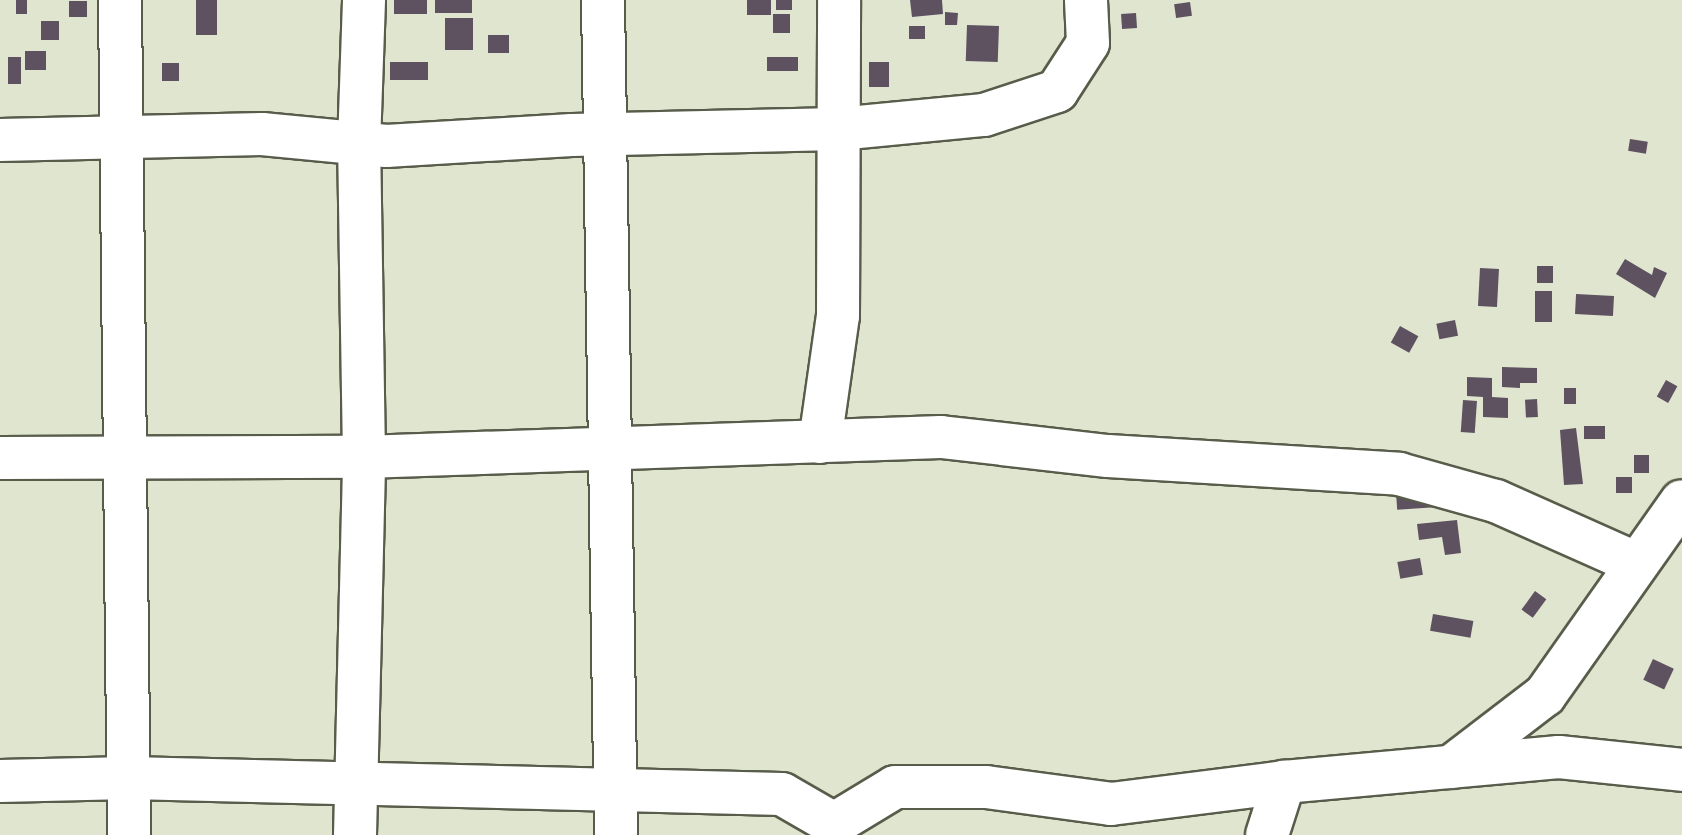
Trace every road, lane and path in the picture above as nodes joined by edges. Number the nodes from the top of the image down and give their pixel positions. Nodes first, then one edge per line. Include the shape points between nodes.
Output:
1 (120, 0) edge
2 (364, 0) edge
3 (603, 0) edge
4 (839, 0) edge
5 (1086, 0) edge
6 (838, 129) junction
7 (605, 134) junction
8 (119, 138) junction
9 (0, 140) edge
10 (359, 144) junction
11 (820, 442) junction
12 (611, 450) junction
13 (364, 457) junction
14 (0, 458) edge
15 (125, 458) junction
16 (1677, 515) edge
17 (1635, 563) junction
18 (1451, 767) junction
19 (1682, 770) edge
20 (129, 778) junction
21 (0, 781) edge
22 (356, 782) junction
23 (1284, 782) junction
24 (615, 789) junction
25 (129, 835) edge
26 (355, 835) edge
27 (616, 835) edge
28 (1267, 835) edge

1 - 8 street
2 - 10 street
3 - 7 street
4 - 6 street
5 - 6 street via 1088,43 1057,91 984,115
6 - 7 street
6 - 11 street via 838,316
7 - 10 street
7 - 12 street
8 - 9 street
8 - 10 street via 262,134
8 - 15 street
10 - 13 street
11 - 12 street
11 - 17 street via 941,437 1108,456 1399,474 1496,501
12 - 13 street
12 - 24 street
13 - 15 street
13 - 22 street
14 - 15 street
15 - 20 street
16 - 17 street
17 - 18 street via 1545,695
18 - 19 street via 1559,757
18 - 23 street
20 - 21 street
20 - 22 street
20 - 25 street
22 - 24 street
22 - 26 street
23 - 24 street via 1111,804 986,787 895,787 834,824 782,794
23 - 28 street
24 - 27 street

